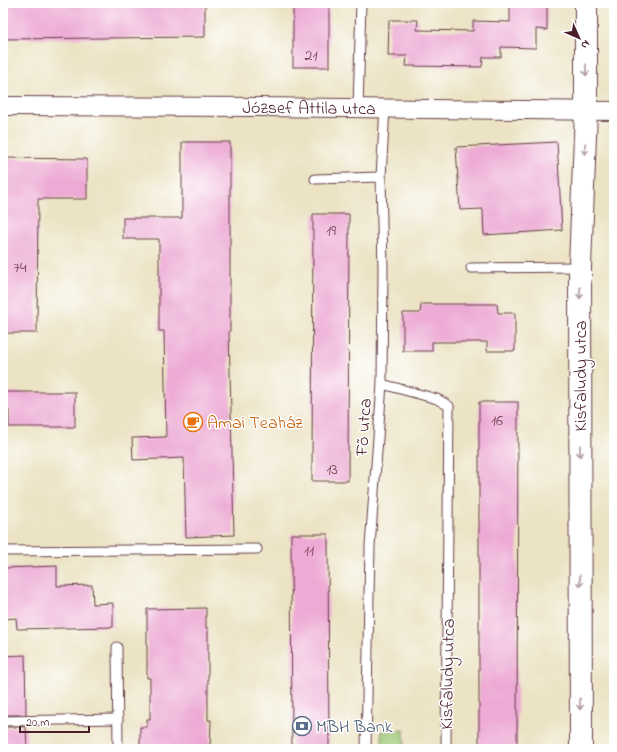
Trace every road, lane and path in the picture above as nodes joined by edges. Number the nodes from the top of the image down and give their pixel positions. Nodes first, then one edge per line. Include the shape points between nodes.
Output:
1 (360, 3) edge
2 (586, 3) edge
3 (3, 106) edge
4 (358, 108) junction
5 (385, 108) junction
6 (586, 110) junction
7 (614, 111) edge
8 (381, 177) junction
9 (315, 178) dead end
10 (580, 267) junction
11 (471, 268) dead end
12 (382, 384) junction
13 (257, 549) dead end
14 (3, 551) edge
15 (117, 647) dead end
16 (118, 719) junction
17 (3, 721) edge
18 (118, 749) edge
19 (366, 749) edge
20 (446, 749) edge
21 (581, 749) edge

1 - 4 lane
2 -> 6 street, Kisfaludy utca
3 - 4 street, József Attila utca
4 - 5 street, József Attila utca
5 - 6 street, József Attila utca
5 - 8 lane, Fő utca
6 - 7 street, József Attila utca
6 -> 10 street, Kisfaludy utca
8 - 9 lane
8 - 12 lane, Fő utca
10 - 11 lane
10 -> 21 street, Kisfaludy utca
12 - 19 lane, Fő utca via 370,546
12 - 20 lane, Kisfaludy utca via 437,399 449,406
13 - 14 lane
15 - 16 lane
16 - 17 lane
16 - 18 lane

